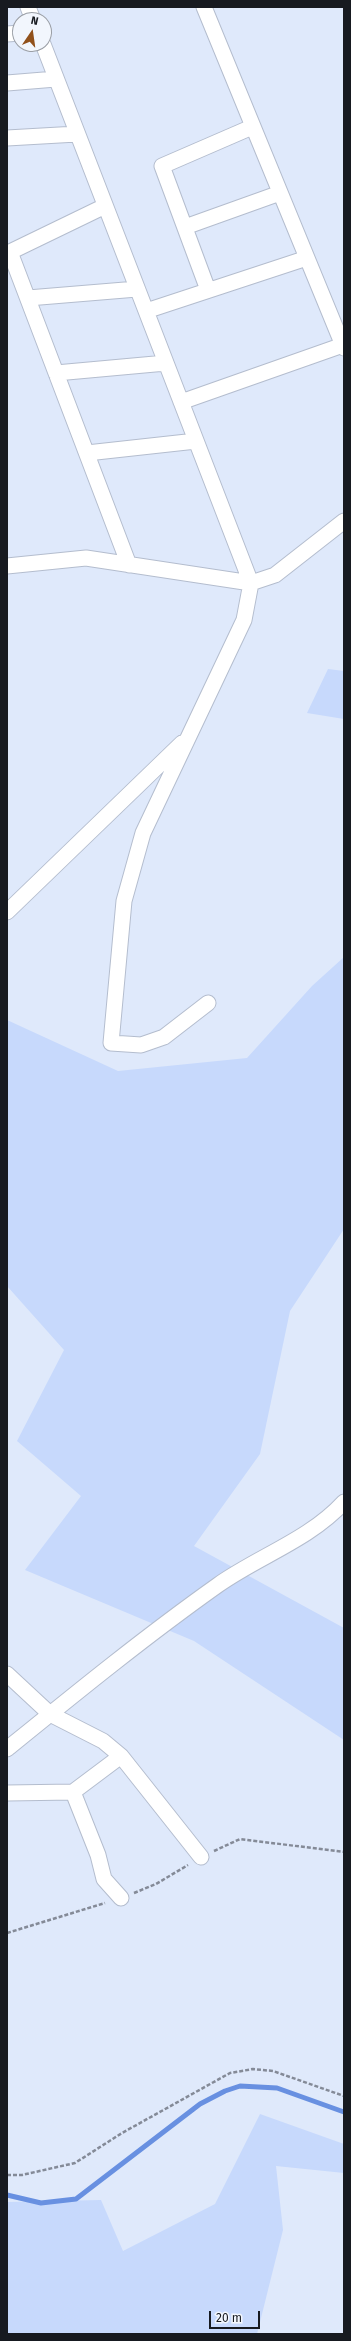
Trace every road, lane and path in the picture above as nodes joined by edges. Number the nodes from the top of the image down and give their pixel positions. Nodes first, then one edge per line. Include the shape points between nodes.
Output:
1 (204, 7) edge
2 (46, 52) edge
3 (56, 79) junction
4 (7, 83) edge
5 (252, 127) junction
6 (77, 134) junction
7 (7, 138) edge
8 (280, 193) junction
9 (105, 206) junction
10 (185, 227) junction
11 (307, 258) junction
12 (137, 289) junction
13 (208, 290) junction
14 (28, 298) junction
15 (146, 310) junction
16 (343, 346) edge
17 (166, 364) junction
18 (56, 373) junction
19 (181, 402) junction
20 (196, 441) junction
21 (87, 453) junction
22 (344, 521) edge
23 (129, 565) junction
24 (7, 566) edge
25 (251, 583) junction
26 (188, 737) junction
27 (7, 912) edge
28 (208, 1003) dead end
29 (344, 1502) edge
30 (7, 1674) edge
31 (50, 1714) junction
32 (7, 1749) edge
33 (122, 1756) junction
34 (73, 1792) junction
35 (7, 1793) edge
36 (344, 1852) edge
37 (201, 1857) junction
38 (121, 1898) junction
39 (7, 1933) edge
40 (344, 2096) edge
41 (7, 2176) edge

1 - 5 street
2 - 3 street
3 - 4 street
3 - 6 street
5 - 8 street
5 - 10 street via 162,166
6 - 7 street
6 - 9 street
8 - 10 street
8 - 11 street
9 - 12 street
9 - 14 street via 10,252
10 - 13 street
11 - 13 street
11 - 16 street
12 - 14 street
12 - 15 street
13 - 15 street
14 - 18 street
15 - 17 street
16 - 19 street
17 - 18 street
17 - 19 street
18 - 21 street
19 - 20 street
20 - 21 street
20 - 25 street
21 - 23 street
22 - 25 street via 275,575
23 - 24 street via 86,558
23 - 25 street
25 - 26 street via 244,620
26 - 27 street
26 - 28 street via 143,833 124,901 110,1043 141,1045 164,1038
29 - 31 street via 331,1516 303,1536 219,1584
30 - 31 street
31 - 32 street
31 - 33 street via 103,1741
33 - 34 street
33 - 37 street
34 - 35 street
34 - 38 street via 98,1855 104,1879
36 - 37 path via 240,1839
37 - 38 path via 156,1884
38 - 39 path
40 - 41 path via 273,2071 253,2069 230,2073 75,2162 22,2175

